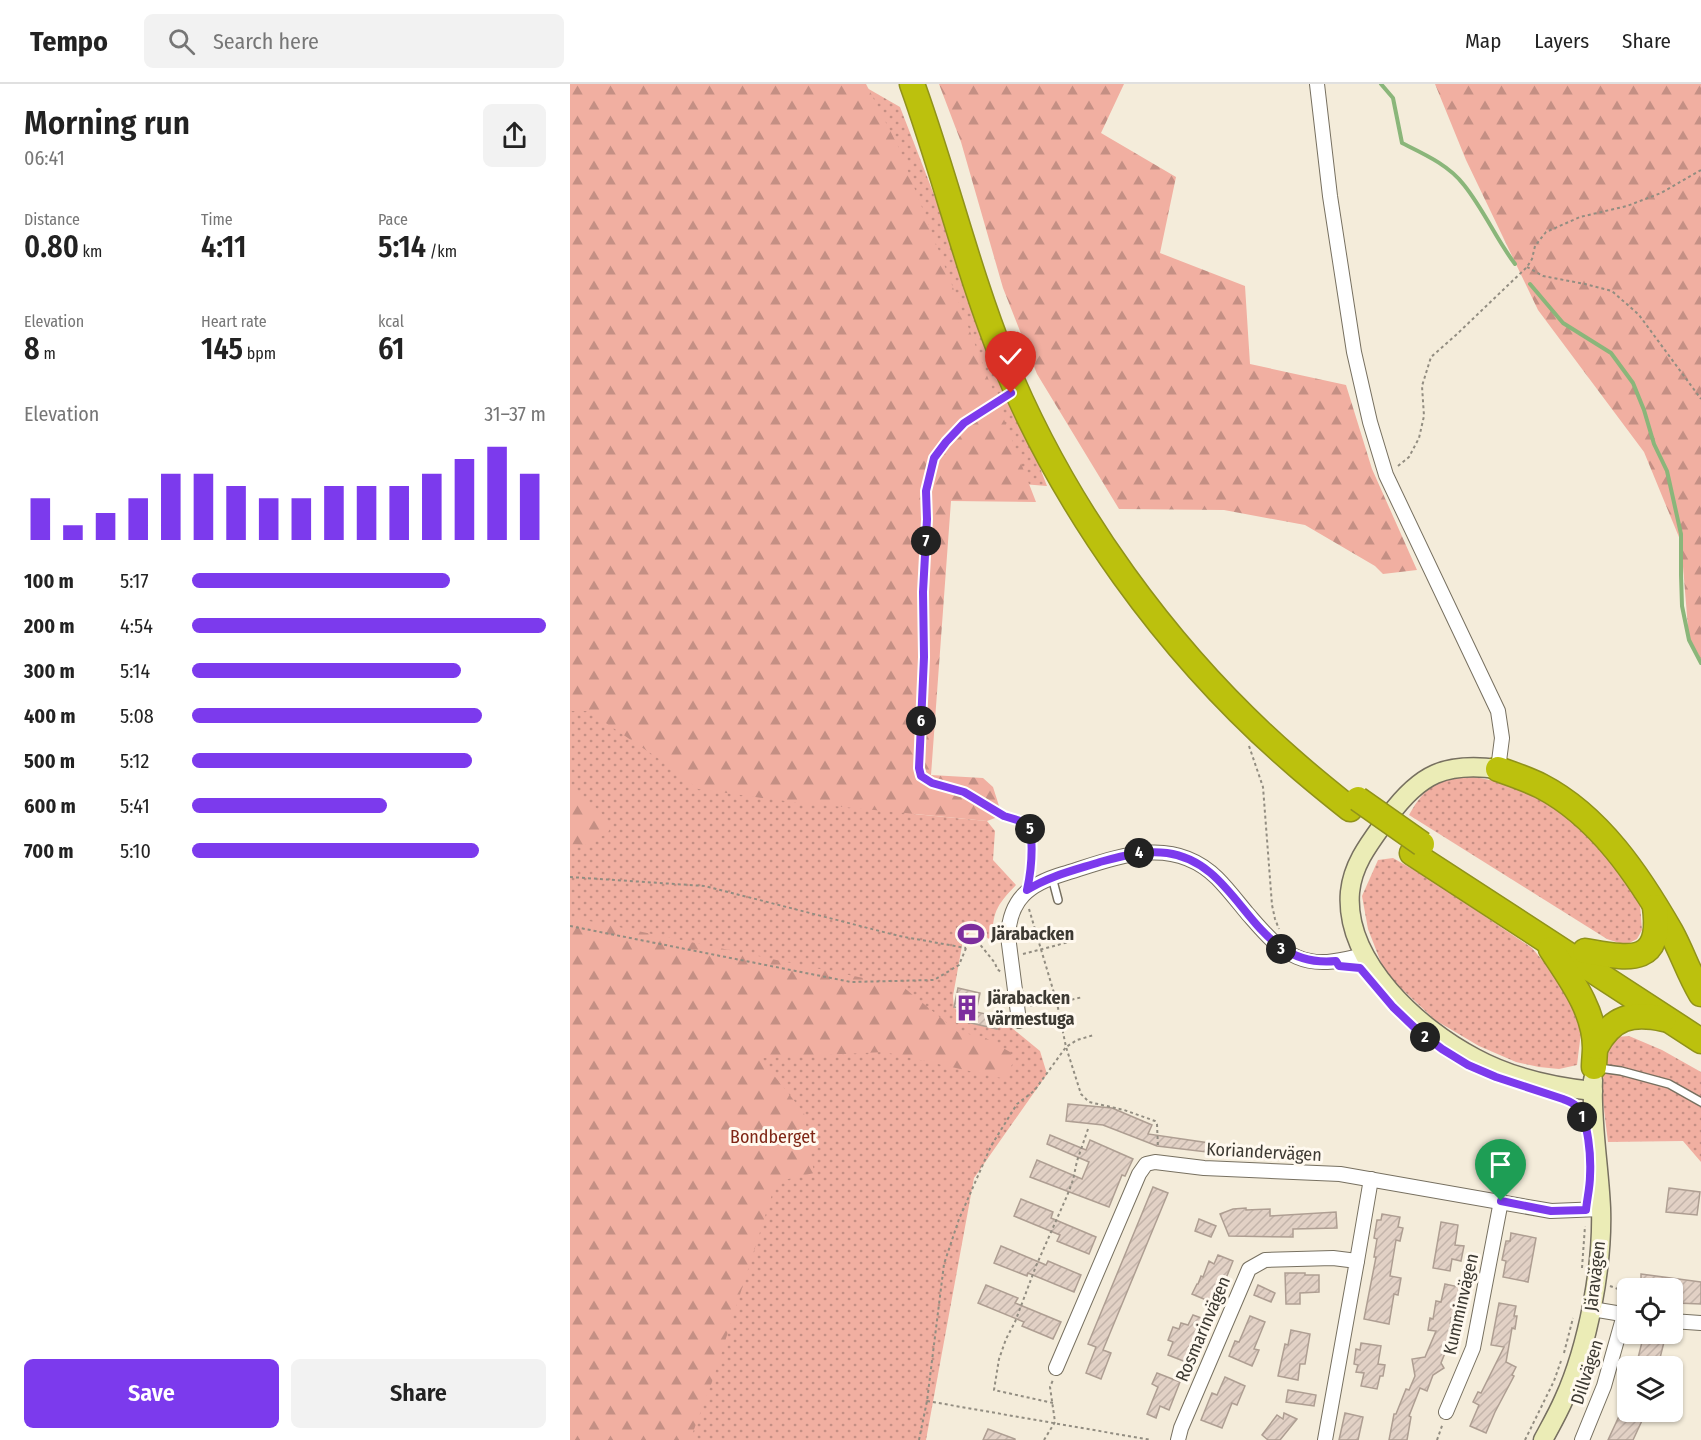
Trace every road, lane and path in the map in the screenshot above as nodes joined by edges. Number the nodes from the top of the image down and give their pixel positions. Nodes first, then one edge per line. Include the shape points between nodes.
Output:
1 (912, 84) edge
2 (924, 84) edge
3 (1317, 84) edge
4 (1701, 170) edge
5 (1527, 267) junction
6 (1003, 398) dead end
7 (1701, 399) edge
8 (1386, 475) junction
9 (1498, 769) junction
10 (1354, 804) junction
11 (1417, 848) junction
12 (570, 877) edge
13 (1052, 877) junction
14 (1027, 890) junction
15 (1058, 900) dead end
16 (1655, 908) junction
17 (570, 926) edge
18 (1544, 939) junction
19 (1069, 942) dead end
20 (966, 948) junction
21 (1041, 949) junction
22 (1585, 951) junction
23 (1364, 955) junction
24 (1011, 958) junction
25 (1000, 971) dead end
26 (1701, 994) edge
27 (1083, 997) dead end
28 (1057, 1003) junction
29 (1039, 1005) dead end
30 (1668, 1020) junction
31 (1019, 1021) dead end
32 (1701, 1027) edge
33 (1094, 1035) dead end
34 (1701, 1041) edge
35 (1066, 1047) junction
36 (1595, 1057) junction
37 (1593, 1091) junction
38 (1701, 1102) edge
39 (1088, 1129) dead end
40 (1158, 1155) dead end
41 (1371, 1179) junction
42 (1501, 1201) junction
43 (1594, 1210) junction
44 (1357, 1261) junction
45 (1582, 1269) dead end
46 (1592, 1309) junction
47 (1617, 1313) edge
48 (1573, 1318) dead end
49 (1683, 1322) edge
50 (1701, 1323) edge
51 (1617, 1344) edge
52 (1056, 1368) joint
53 (927, 1401) junction
54 (1053, 1403) junction
55 (1446, 1412) joint
56 (1055, 1422) junction
57 (919, 1440) edge
58 (1044, 1440) edge
59 (1151, 1440) edge
60 (1178, 1440) edge
61 (1324, 1440) edge
62 (1437, 1440) edge
63 (1525, 1440) edge
64 (1543, 1440) edge
65 (1582, 1440) edge

1 - 10 highway via 1002,357 1068,490 1134,589 1177,644 1262,734 1291,760
2 - 10 highway via 1010,343 1074,477 1120,550 1196,648 1241,697
3 - 8 street via 1354,352
4 - 5 path via 1661,193 1580,217 1546,232
5 - 7 path via 1543,276 1612,291 1639,315
5 - 8 path via 1431,357 1422,386 1424,416 1419,438 1409,457
6 - 14 path via 964,423 946,442 934,458 926,491 919,768 921,776 932,783 964,792 1004,816 1030,824 1031,872
8 - 9 street via 1498,711 1502,738
9 - 16 highway via 1540,786 1588,819 1626,862
9 - 23 street via 1441,771 1404,796 1357,864 1350,892 1352,922
10 - 11 highway, bridge
11 - 18 highway
11 - 22 highway
12 - 20 path via 705,885 887,933
13 - 14 street
13 - 15 lane
13 - 23 street via 1128,854 1169,853 1201,866 1216,878 1282,949 1311,962
14 - 21 path
14 - 24 street via 1009,922
16 - 22 highway via 1654,940 1642,953 1628,957
16 - 26 highway
17 - 20 path via 851,982 934,980 959,965
18 - 30 highway
18 - 36 highway via 1588,1012
19 - 21 path
20 - 25 path via 969,942 978,942
21 - 24 path
21 - 28 path
22 - 32 highway
23 - 37 street via 1382,981 1423,1024 1475,1059 1525,1077
24 - 31 street
27 - 28 path
28 - 29 path
28 - 35 path
30 - 34 highway
30 - 36 highway via 1644,1016 1623,1019 1607,1029
33 - 35 path
35 - 40 path via 1082,1095 1089,1102 1155,1121
35 - 53 path via 1034,1091 1012,1112 991,1146 959,1219 944,1264
36 - 37 street, Järavägen
36 - 38 lane via 1620,1071 1669,1084
37 - 43 street, Järavägen
39 - 54 path via 1067,1196 1006,1339 994,1390
41 - 42 street, Koriandervägen
41 - 44 street
41 - 52 street, Koriandervägen via 1146,1164
42 - 43 street, Koriandervägen via 1551,1211
42 - 55 street, Kumminvägen via 1473,1348
43 - 45 path
43 - 46 street, Järavägen via 1600,1238
44 - 60 street, Rosmarinvägen via 1266,1260 1249,1269
44 - 61 street
46 - 47 street
46 - 64 street, Järavägen via 1564,1399
48 - 63 path via 1554,1381
49 - 50 street
51 - 65 street, Dillvägen
52 - 54 path via 1050,1387
53 - 56 path
53 - 57 path
54 - 56 path
55 - 62 path
56 - 58 path
56 - 59 path

